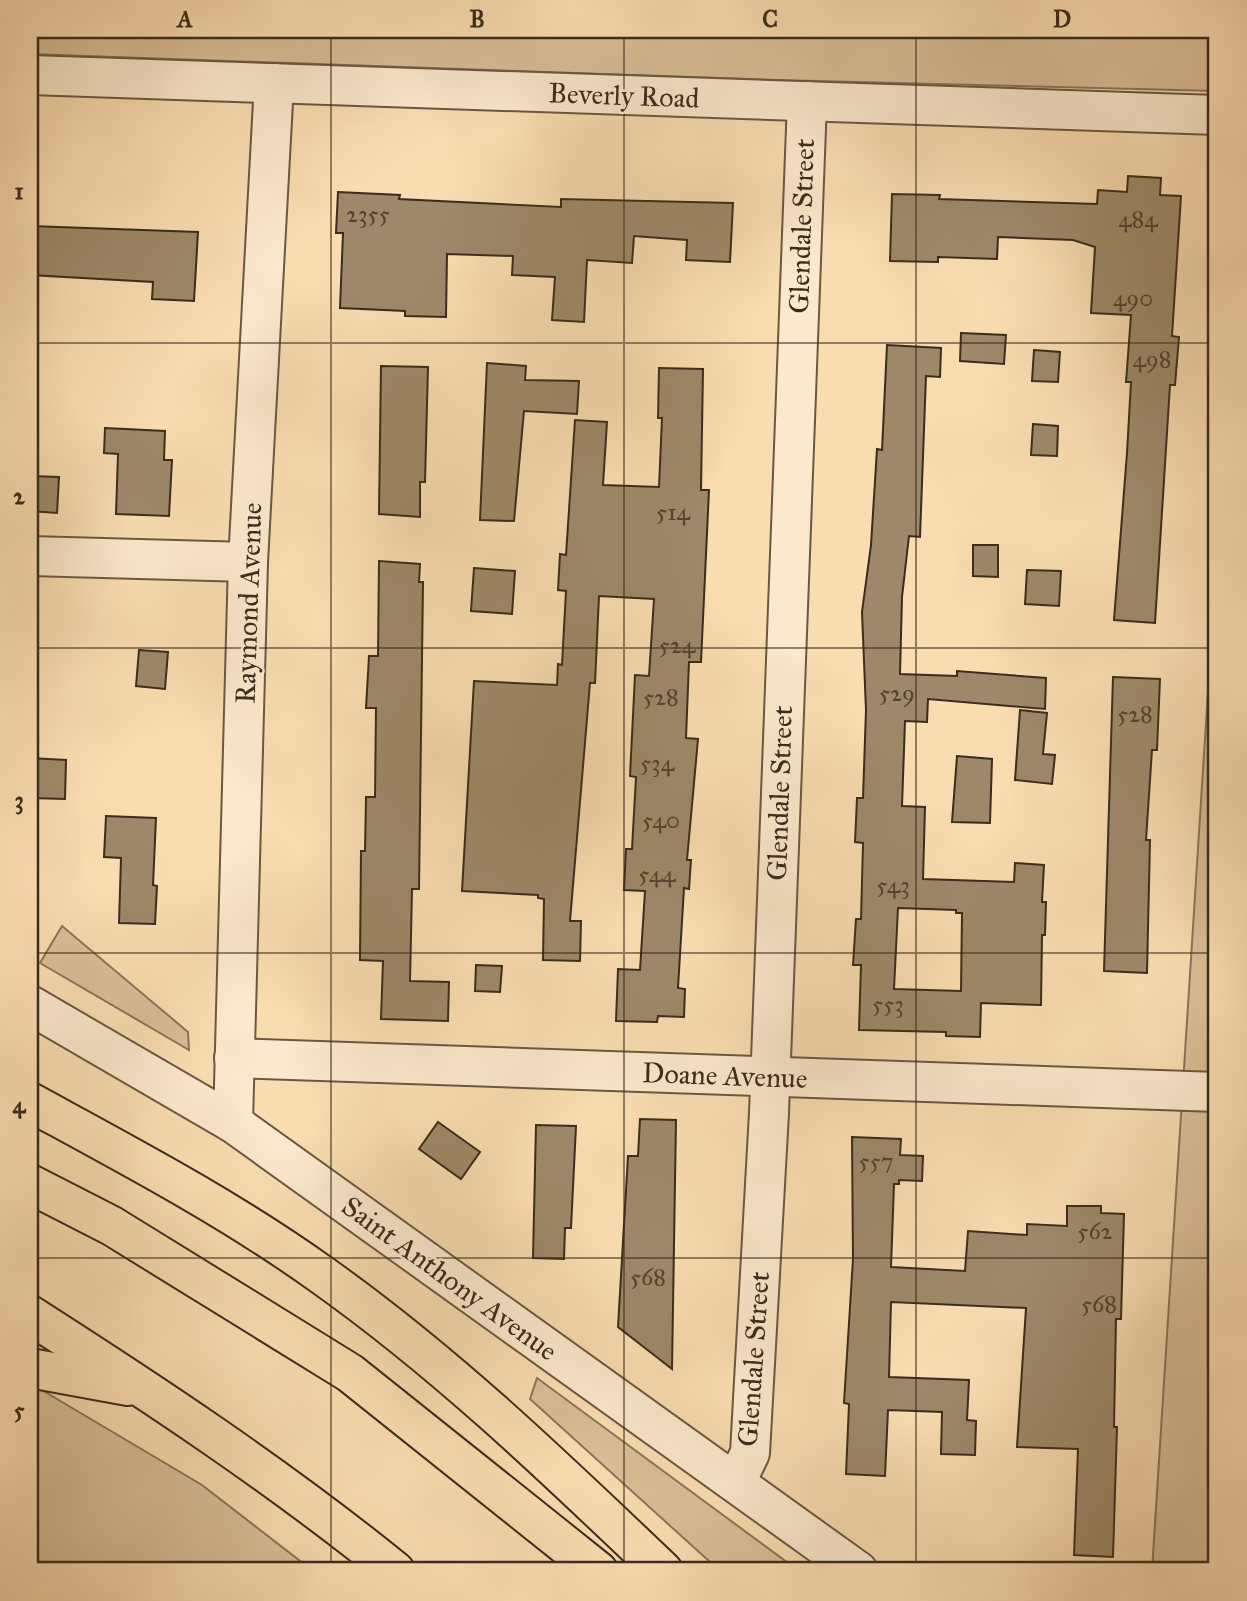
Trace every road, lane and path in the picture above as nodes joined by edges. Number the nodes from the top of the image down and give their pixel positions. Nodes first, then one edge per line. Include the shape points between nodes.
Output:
1 (30, 75) edge
2 (274, 83) junction
3 (807, 101) junction
4 (1217, 115) edge
5 (30, 556) edge
6 (248, 562) junction
7 (30, 1005) edge
8 (234, 1058) junction
9 (769, 1077) junction
10 (1217, 1092) edge
11 (30, 1102) edge
12 (233, 1123) junction
13 (30, 1184) edge
14 (30, 1315) edge
15 (30, 1368) edge
16 (144, 1388) junction
17 (736, 1482) junction
18 (395, 1571) edge
19 (598, 1571) edge
20 (663, 1571) edge
21 (858, 1571) edge

1 - 2 street, Beverly Road
2 - 3 street, Beverly Road
2 - 6 street, Raymond Avenue
3 - 4 street, Beverly Road
3 - 9 street, Glendale Street
5 - 6 street
6 - 8 street, Raymond Avenue
7 - 12 street, Saint Anthony Avenue
8 - 9 street, Doane Avenue
8 - 12 street, Raymond Avenue
9 - 10 street, Doane Avenue
9 - 17 street, Glendale Street via 750,1453
11 - 20 highway via 156,1171 322,1275 516,1430
12 - 17 street, Saint Anthony Avenue
13 - 19 highway via 112,1226 350,1373
14 - 16 highway
15 - 16 highway
16 - 18 highway via 328,1517
17 - 21 street, Saint Anthony Avenue

